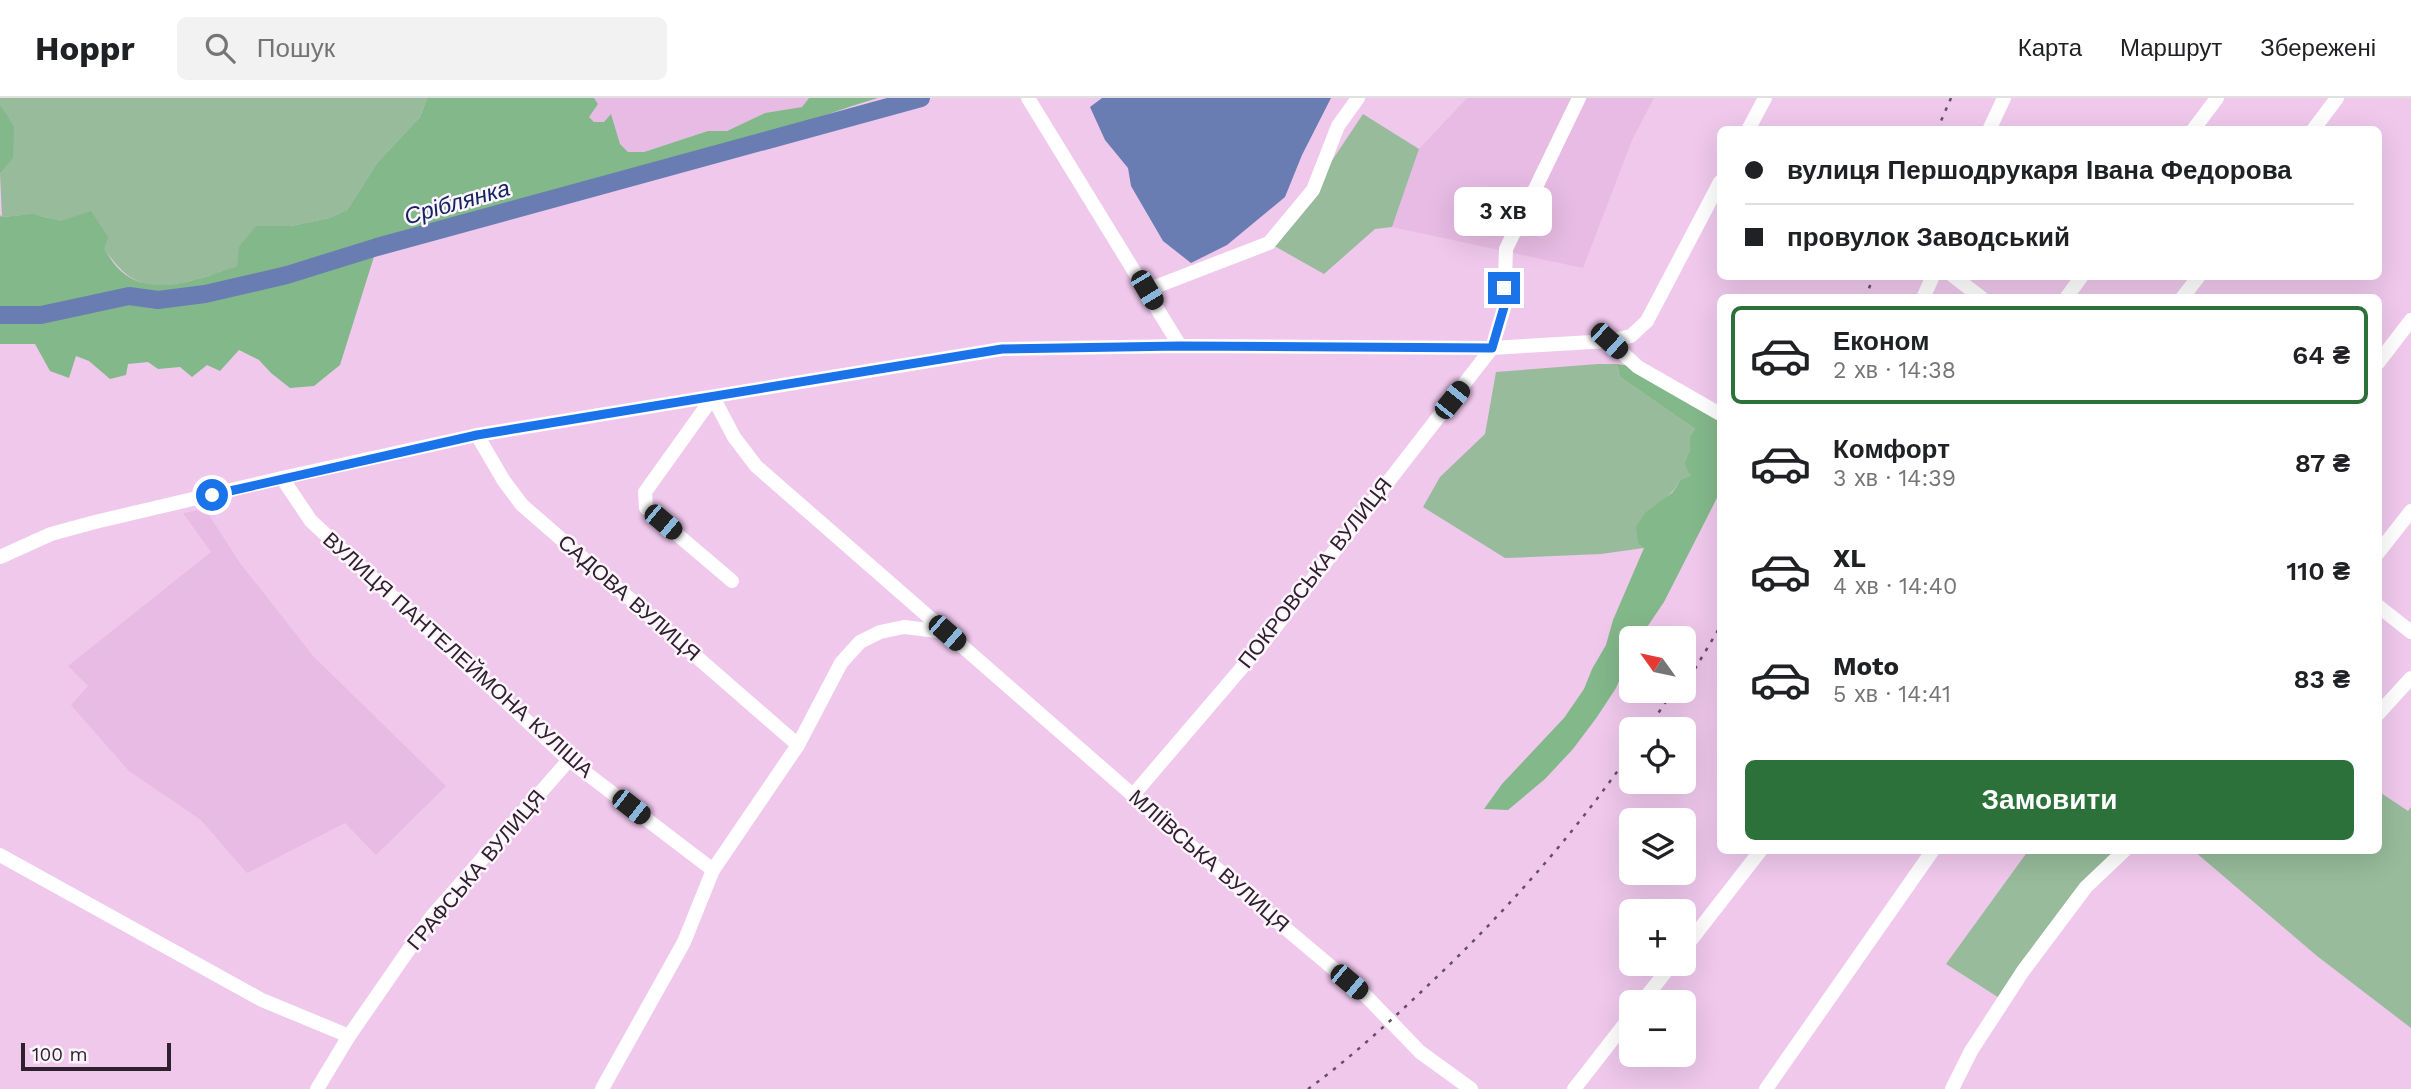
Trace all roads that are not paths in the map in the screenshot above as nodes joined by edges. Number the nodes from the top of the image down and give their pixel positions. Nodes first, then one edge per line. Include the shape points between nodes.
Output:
1 (1028, 98) edge
2 (1358, 98) edge
3 (1579, 98) edge
4 (1765, 98) edge
5 (2004, 98) edge
6 (2217, 98) edge
7 (2337, 98) edge
8 (1750, 126) edge
9 (1991, 126) edge
10 (2196, 126) edge
11 (2315, 126) edge
12 (1717, 188) edge
13 (1958, 280) edge
14 (2196, 280) edge
15 (1147, 290) junction
16 (1977, 294) edge
17 (2185, 294) edge
18 (2411, 320) edge
19 (1609, 341) junction
20 (1180, 346) junction
21 (1492, 348) junction
22 (2382, 358) edge
23 (713, 397) junction
24 (1717, 412) edge
25 (477, 435) junction
26 (282, 478) junction
27 (2411, 511) edge
28 (2382, 548) edge
29 (0, 557) edge
30 (732, 581) dead end
31 (2382, 609) edge
32 (2411, 632) edge
33 (947, 633) junction
34 (2411, 678) edge
35 (2382, 710) edge
36 (798, 745) junction
37 (569, 760) junction
38 (1133, 794) junction
39 (1757, 854) edge
40 (1930, 854) edge
41 (2121, 854) edge
42 (0, 855) edge
43 (713, 870) junction
44 (1696, 933) edge
45 (1663, 976) edge
46 (1652, 990) edge
47 (1619, 1031) edge
48 (349, 1035) junction
49 (317, 1089) edge
50 (602, 1089) edge
51 (1471, 1089) edge
52 (1574, 1089) edge
53 (1766, 1089) edge
54 (1952, 1089) edge

1 - 15 street
2 - 15 street via 1338,126 1313,190 1269,243
3 - 21 street via 1506,248 1504,307
4 - 8 street
5 - 9 street
6 - 10 street
7 - 11 street
12 - 19 street via 1647,321 1631,336
13 - 16 street
14 - 17 street
15 - 20 street
18 - 22 street
19 - 21 street
19 - 24 street via 1638,367
20 - 21 street
20 - 23 street via 1002,349
21 - 38 street, ПОКРОВСЬКА ВУЛИЦЯ via 1263,643
23 - 25 street
23 - 30 street via 645,492 646,508
23 - 33 street via 756,466
25 - 26 street
25 - 36 street, САДОВА ВУЛИЦЯ via 522,505
26 - 29 street via 51,534
26 - 37 street, ВУЛИЦЯ ПАНТЕЛЕЙМОНА КУЛІША via 311,521
27 - 28 street
31 - 32 street
33 - 36 street via 904,626 860,642 841,663
33 - 38 street, МЛІЇВСЬКА ВУЛИЦЯ
34 - 35 street
36 - 43 street
37 - 43 street, ВУЛИЦЯ ПАНТЕЛЕЙМОНА КУЛІША
37 - 48 street, ГРАФСЬКА ВУЛИЦЯ via 432,916
38 - 51 street, МЛІЇВСЬКА ВУЛИЦЯ via 1367,997 1420,1052
39 - 44 street
40 - 53 street
41 - 54 street via 2086,887 2023,971 1970,1051
42 - 48 street via 262,1000
43 - 50 street via 684,942
45 - 46 street
47 - 52 street
48 - 49 street, ГРАФСЬКА ВУЛИЦЯ

